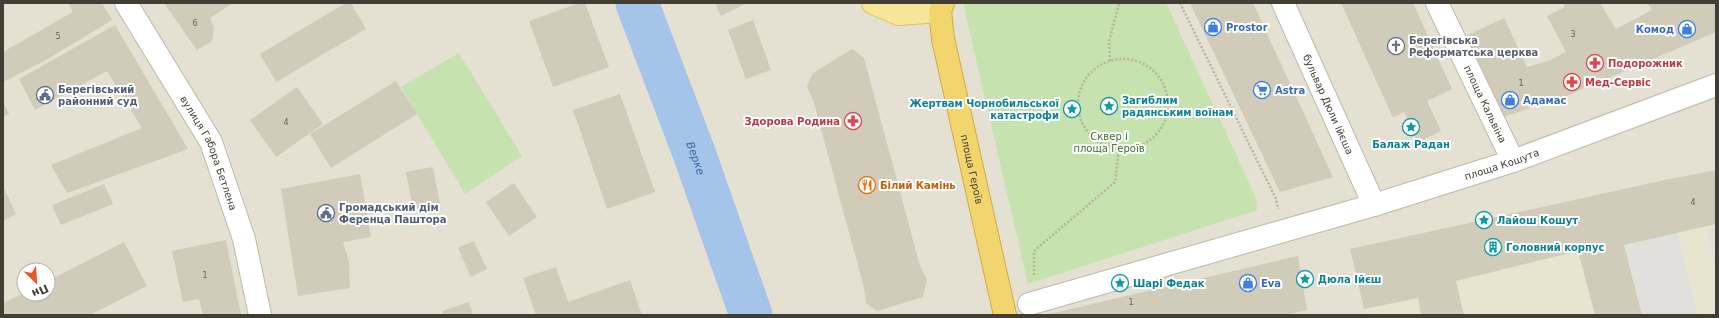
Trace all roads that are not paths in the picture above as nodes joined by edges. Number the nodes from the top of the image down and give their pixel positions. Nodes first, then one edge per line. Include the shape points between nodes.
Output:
1 (126, 3) edge
2 (873, 3) edge
3 (1437, 3) edge
4 (1289, 5) edge
5 (942, 7) edge
6 (1716, 85) edge
7 (1513, 161) junction
8 (1374, 204) junction
9 (1029, 304) dead end
10 (1000, 314) edge
11 (260, 315) edge

1 - 11 street, вулиця Габора Бетлена via 211,142 244,239
2 - 5 main road via 900,14
3 - 7 street, площа Кальвіна
4 - 8 street, бульвар Дюли Ійєша
5 - 10 highway, площа Героїв via 943,39
6 - 7 street, площа Кошута
7 - 8 street, площа Кошута
8 - 9 street, площа Кошута

